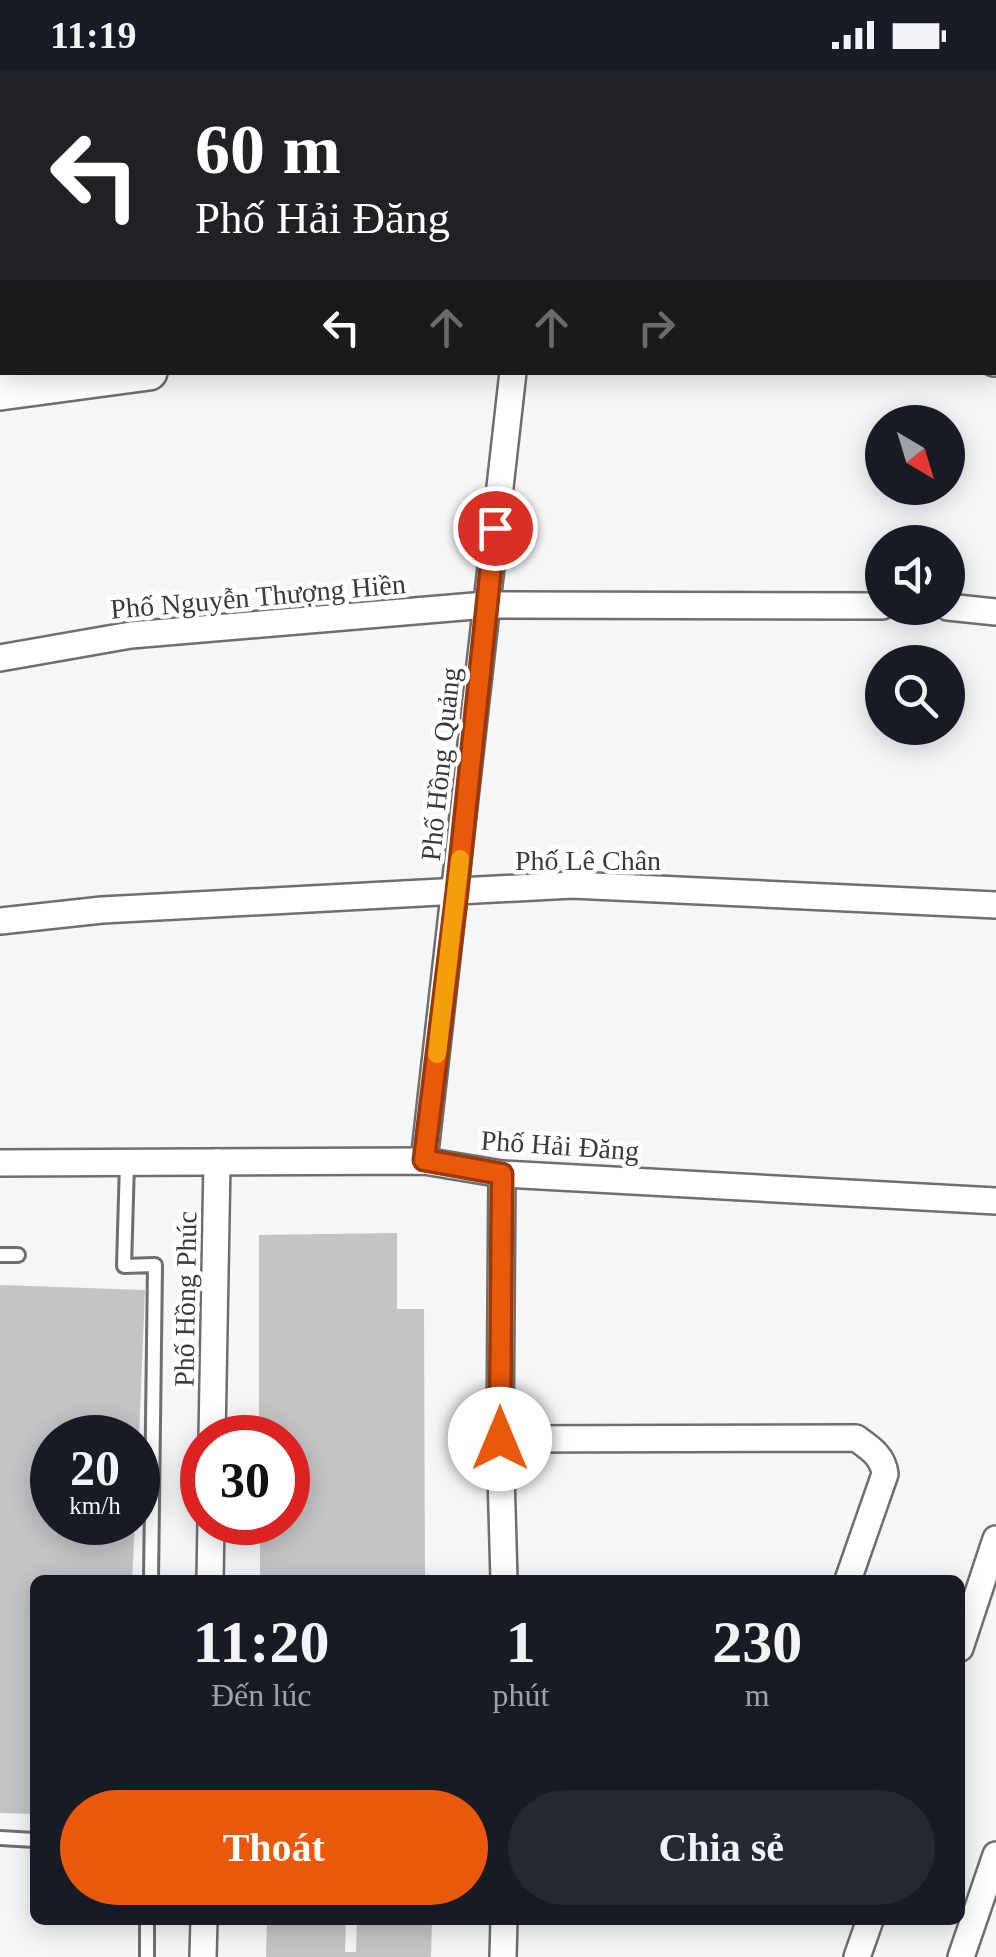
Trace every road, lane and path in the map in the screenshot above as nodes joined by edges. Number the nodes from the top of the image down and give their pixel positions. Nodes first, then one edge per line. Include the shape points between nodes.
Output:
1 (127, 375) edge
2 (514, 375) edge
3 (0, 392) edge
4 (486, 605) junction
5 (865, 606) edge
6 (965, 609) edge
7 (996, 612) edge
8 (0, 658) edge
9 (457, 892) junction
10 (996, 905) edge
11 (0, 921) edge
12 (424, 1160) junction
13 (217, 1162) junction
14 (0, 1163) edge
15 (127, 1163) junction
16 (502, 1174) junction
17 (996, 1201) edge
18 (0, 1255) edge
19 (18, 1255) dead end
20 (212, 1415) edge
21 (500, 1439) junction
22 (996, 1539) edge
23 (211, 1545) edge
24 (151, 1575) edge
25 (210, 1575) edge
26 (504, 1575) edge
27 (850, 1575) edge
28 (965, 1633) edge
29 (0, 1838) edge
30 (30, 1840) edge
31 (996, 1855) edge
32 (147, 1925) edge
33 (204, 1925) edge
34 (504, 1925) edge
35 (868, 1925) edge
36 (147, 1957) edge
37 (203, 1957) edge
38 (502, 1957) edge
39 (858, 1957) edge
40 (961, 1957) edge

1 - 3 main road
2 - 4 street, Phố Hồng Quảng
4 - 5 street, Phố Nguyễn Thượng Hiền
4 - 8 street, Phố Nguyễn Thượng Hiền via 131,635
4 - 9 street, Phố Hồng Quảng
6 - 7 street
9 - 10 street, Phố Lê Chân via 572,886
9 - 11 street, Phố Lê Chân
9 - 12 street, Phố Hồng Quảng
12 - 13 street, Phố Hải Đăng
12 - 16 street, Phố Hải Đăng
13 - 15 street, Phố Hải Đăng
13 - 20 street, Phố Hồng Phúc
14 - 15 street, Phố Hải Đăng
15 - 24 lane via 124,1266 156,1265
16 - 17 street, Phố Hải Đăng
16 - 21 street
18 - 19 lane
21 - 26 street
21 - 27 street via 856,1438 877,1454 885,1474
22 - 28 street
23 - 25 street
29 - 30 lane
31 - 40 street
32 - 36 lane
33 - 37 street
34 - 38 street
35 - 39 street

